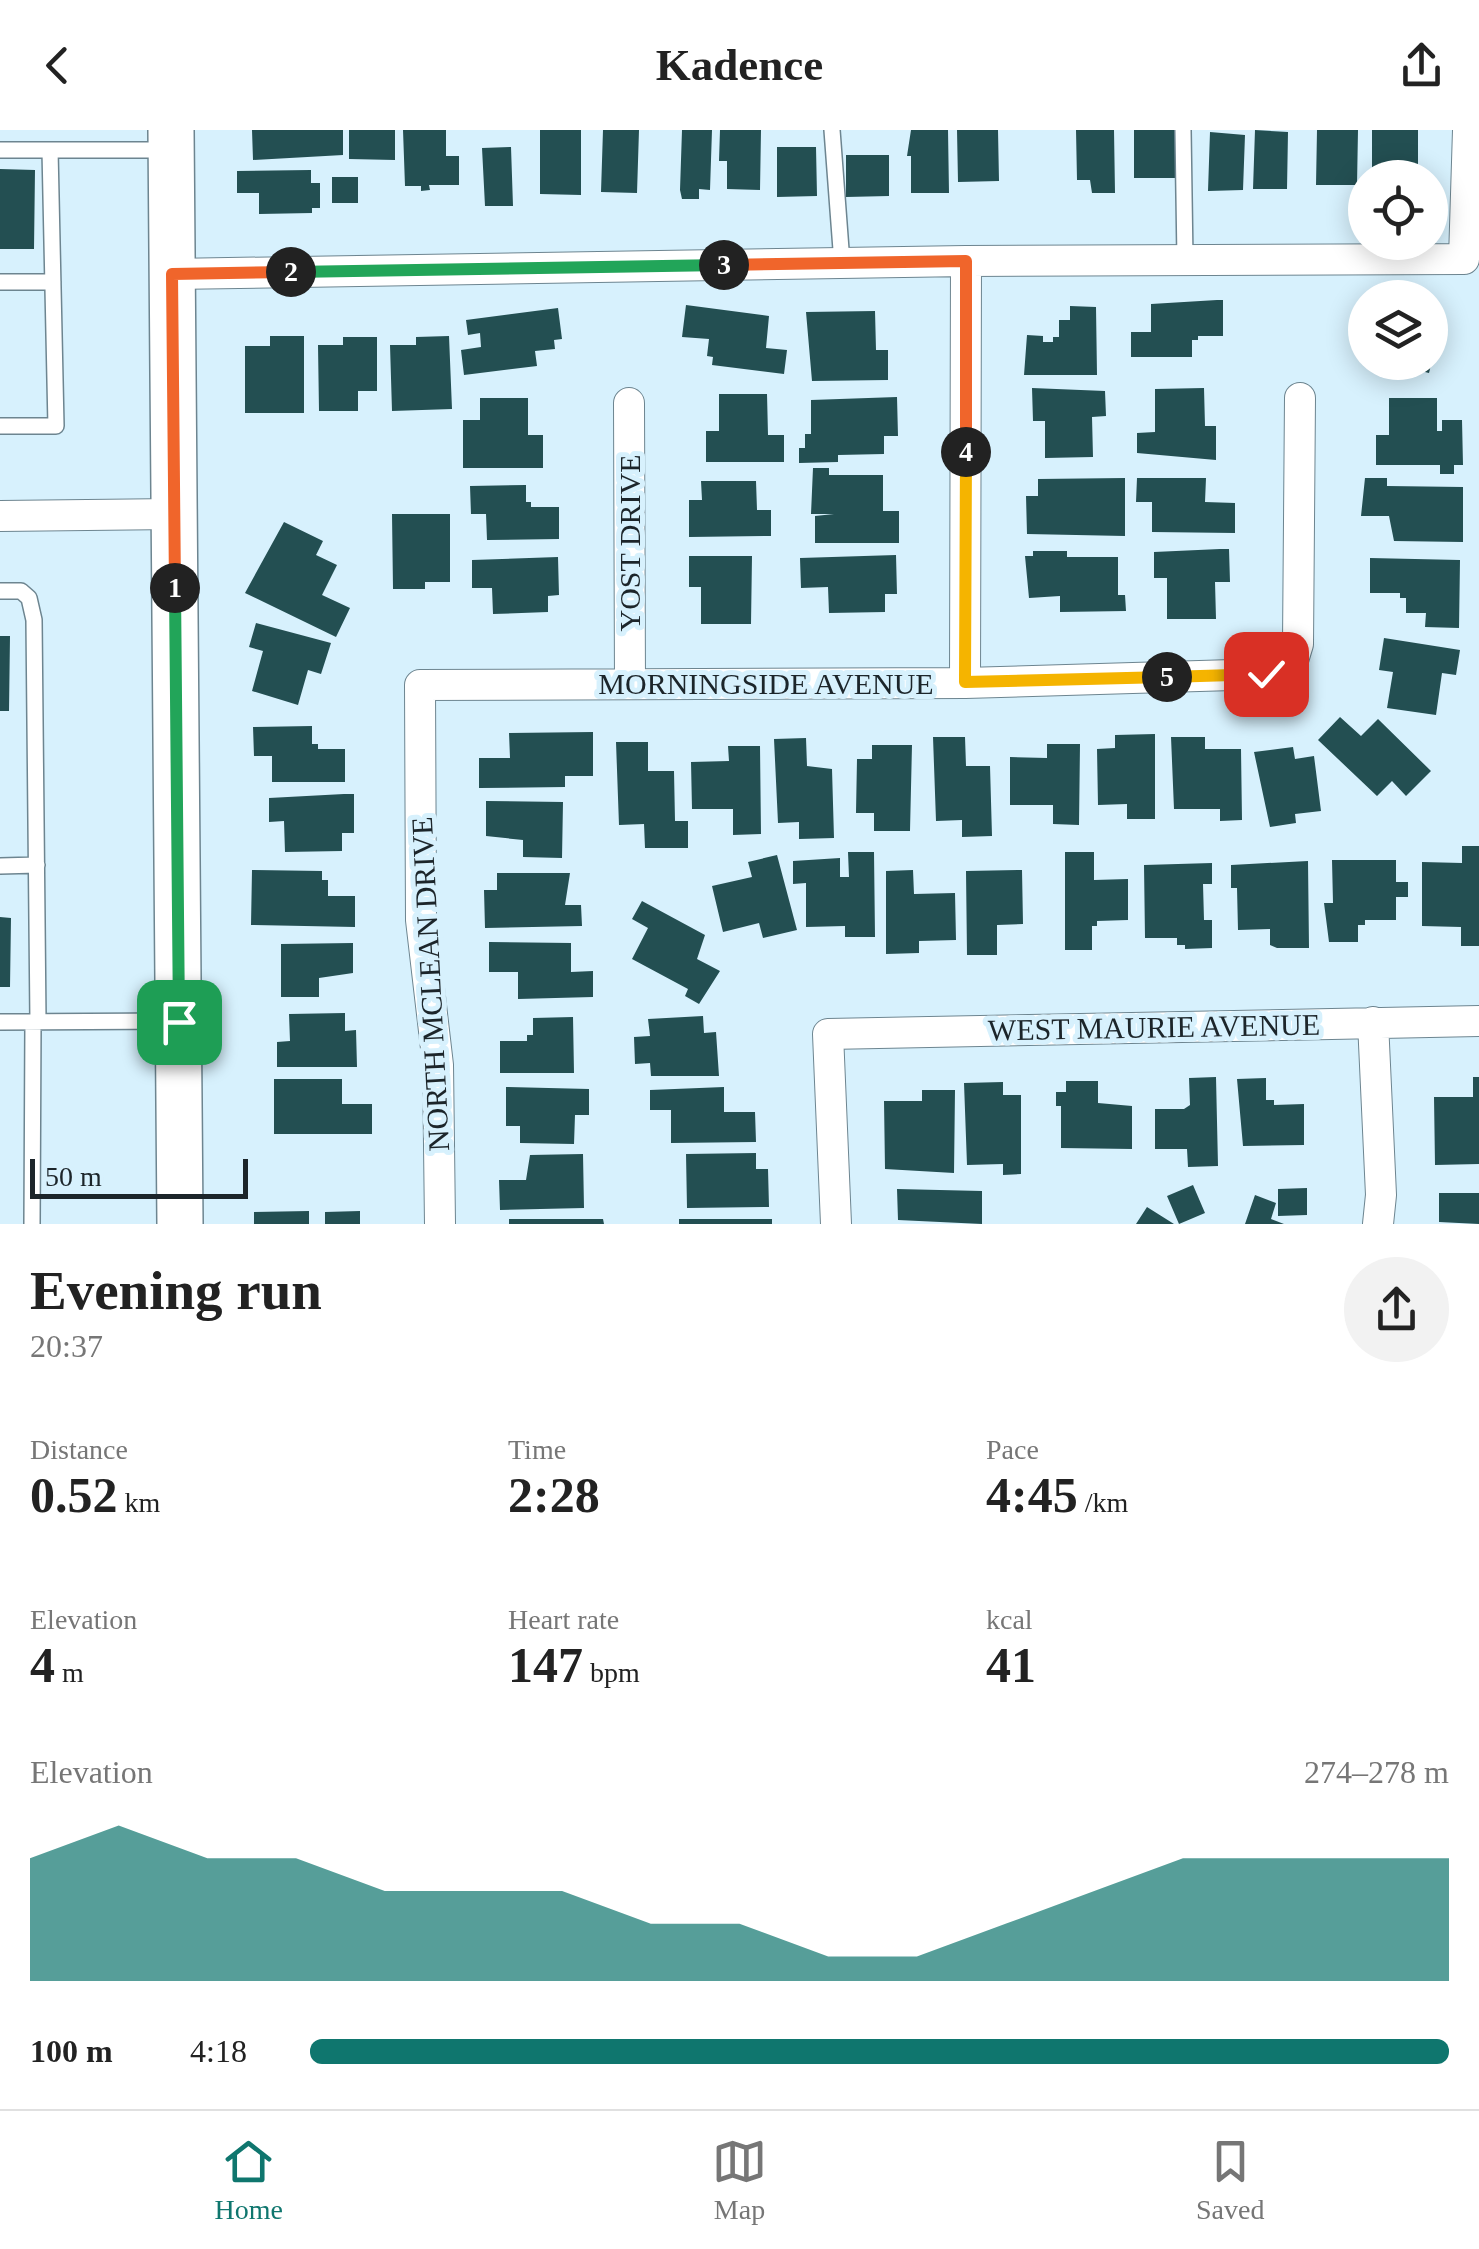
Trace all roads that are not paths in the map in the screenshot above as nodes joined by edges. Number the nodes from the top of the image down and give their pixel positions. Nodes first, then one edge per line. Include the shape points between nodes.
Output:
1 (832, 130) edge
2 (1183, 130) edge
3 (1468, 130) edge
4 (171, 140) edge
5 (0, 150) edge
6 (50, 150) junction
7 (1185, 260) junction
8 (966, 261) junction
9 (842, 263) junction
10 (1472, 264) edge
11 (172, 274) junction
12 (0, 282) edge
13 (53, 282) junction
14 (1300, 398) dead end
15 (629, 403) dead end
16 (0, 426) edge
17 (174, 514) junction
18 (0, 516) edge
19 (0, 591) edge
20 (965, 682) junction
21 (630, 684) junction
22 (420, 685) joint
23 (37, 865) junction
24 (0, 866) edge
25 (1479, 1020) edge
26 (0, 1022) edge
27 (36, 1022) junction
28 (179, 1022) junction
29 (1373, 1022) junction
30 (32, 1224) edge
31 (180, 1224) edge
32 (440, 1224) edge
33 (836, 1224) edge
34 (1378, 1224) edge

1 - 9 lane
2 - 7 lane
3 - 10 street
4 - 6 lane
4 - 11 main road
5 - 6 lane
6 - 13 lane
7 - 8 street
7 - 10 street
8 - 9 street
8 - 20 street
9 - 11 street
11 - 17 main road
12 - 13 lane
13 - 16 lane via 56,426
14 - 20 street, MORNINGSIDE AVENUE via 1298,644 1291,667 1266,674
15 - 21 street, YOST DRIVE
17 - 18 street
17 - 28 main road
19 - 23 lane via 20,591 32,608
20 - 21 street, MORNINGSIDE AVENUE
21 - 22 street, MORNINGSIDE AVENUE
22 - 32 street, NORTH MCLEAN DRIVE via 421,920 438,1065
23 - 24 lane
23 - 27 lane
25 - 29 street, WEST MAURIE AVENUE
26 - 27 lane
27 - 28 lane
27 - 30 lane
28 - 31 main road
29 - 33 street, WEST MAURIE AVENUE via 828,1034
29 - 34 street

